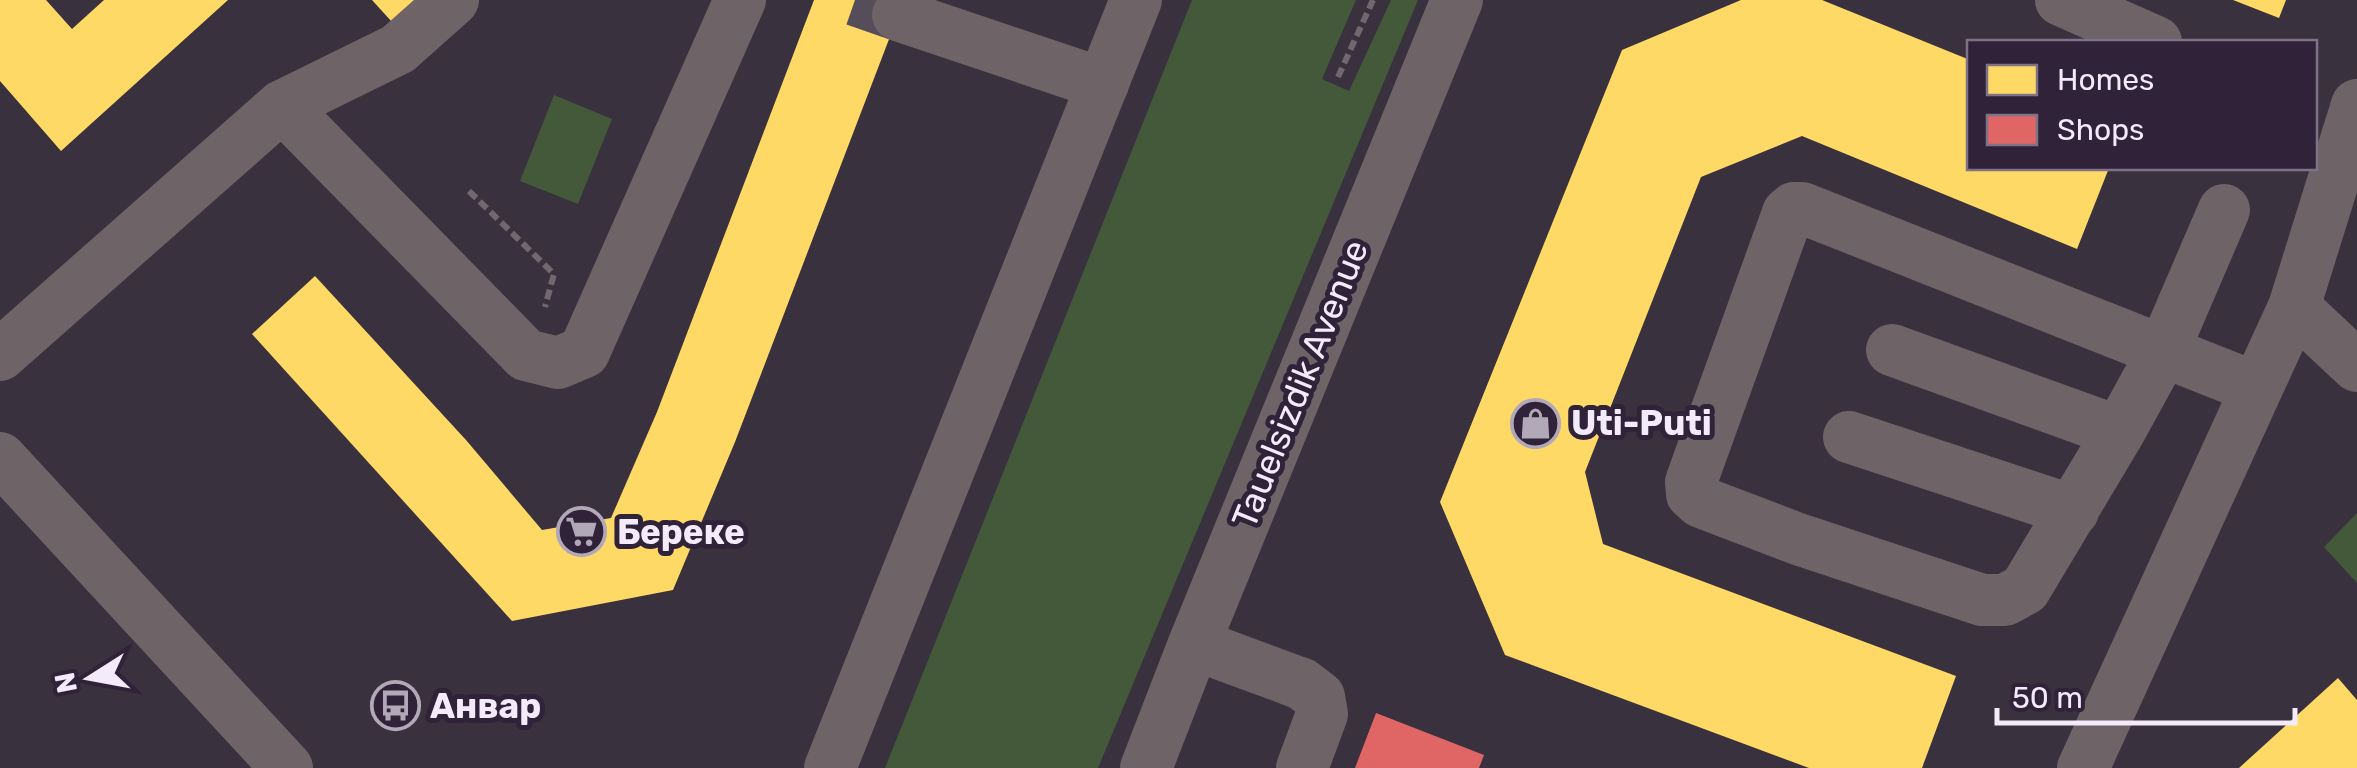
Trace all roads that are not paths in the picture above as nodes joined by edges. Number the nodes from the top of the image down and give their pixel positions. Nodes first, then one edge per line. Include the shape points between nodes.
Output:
1 (453, 0) edge
2 (740, 0) edge
3 (1136, 0) edge
4 (1457, 0) edge
5 (2061, 0) edge
6 (898, 15) tunnel mouth
7 (2151, 40) edge
8 (1103, 84) junction
9 (282, 106) junction
10 (2340, 116) edge
11 (2224, 210) dead end
12 (2294, 307) junction
13 (1892, 350) dead end
14 (2164, 352) junction
15 (0, 355) edge
16 (2357, 366) edge
17 (2256, 388) junction
18 (2119, 432) junction
19 (1849, 436) dead end
20 (0, 458) edge
21 (2073, 511) junction
22 (1194, 644) junction
23 (287, 768) edge
24 (830, 768) edge
25 (1146, 768) edge
26 (1302, 768) edge
27 (2082, 768) edge

1 - 9 street via 398,49
2 - 9 street via 584,352 558,363 526,355
3 - 8 street
4 - 22 street, Tauelsizdik Avenue
5 - 7 street
6 - 8 street
8 - 24 street
9 - 15 street
10 - 12 street
11 - 14 street
12 - 16 street
12 - 17 street
13 - 18 street
14 - 17 street
14 - 18 street
14 - 21 street via 1802,208 1788,213 1692,494 1798,539 1982,600 2005,600 2026,589
17 - 27 street
18 - 21 street
19 - 21 street
20 - 23 street
22 - 25 street, Tauelsizdik Avenue
22 - 26 street via 1302,684 1319,697 1322,714

